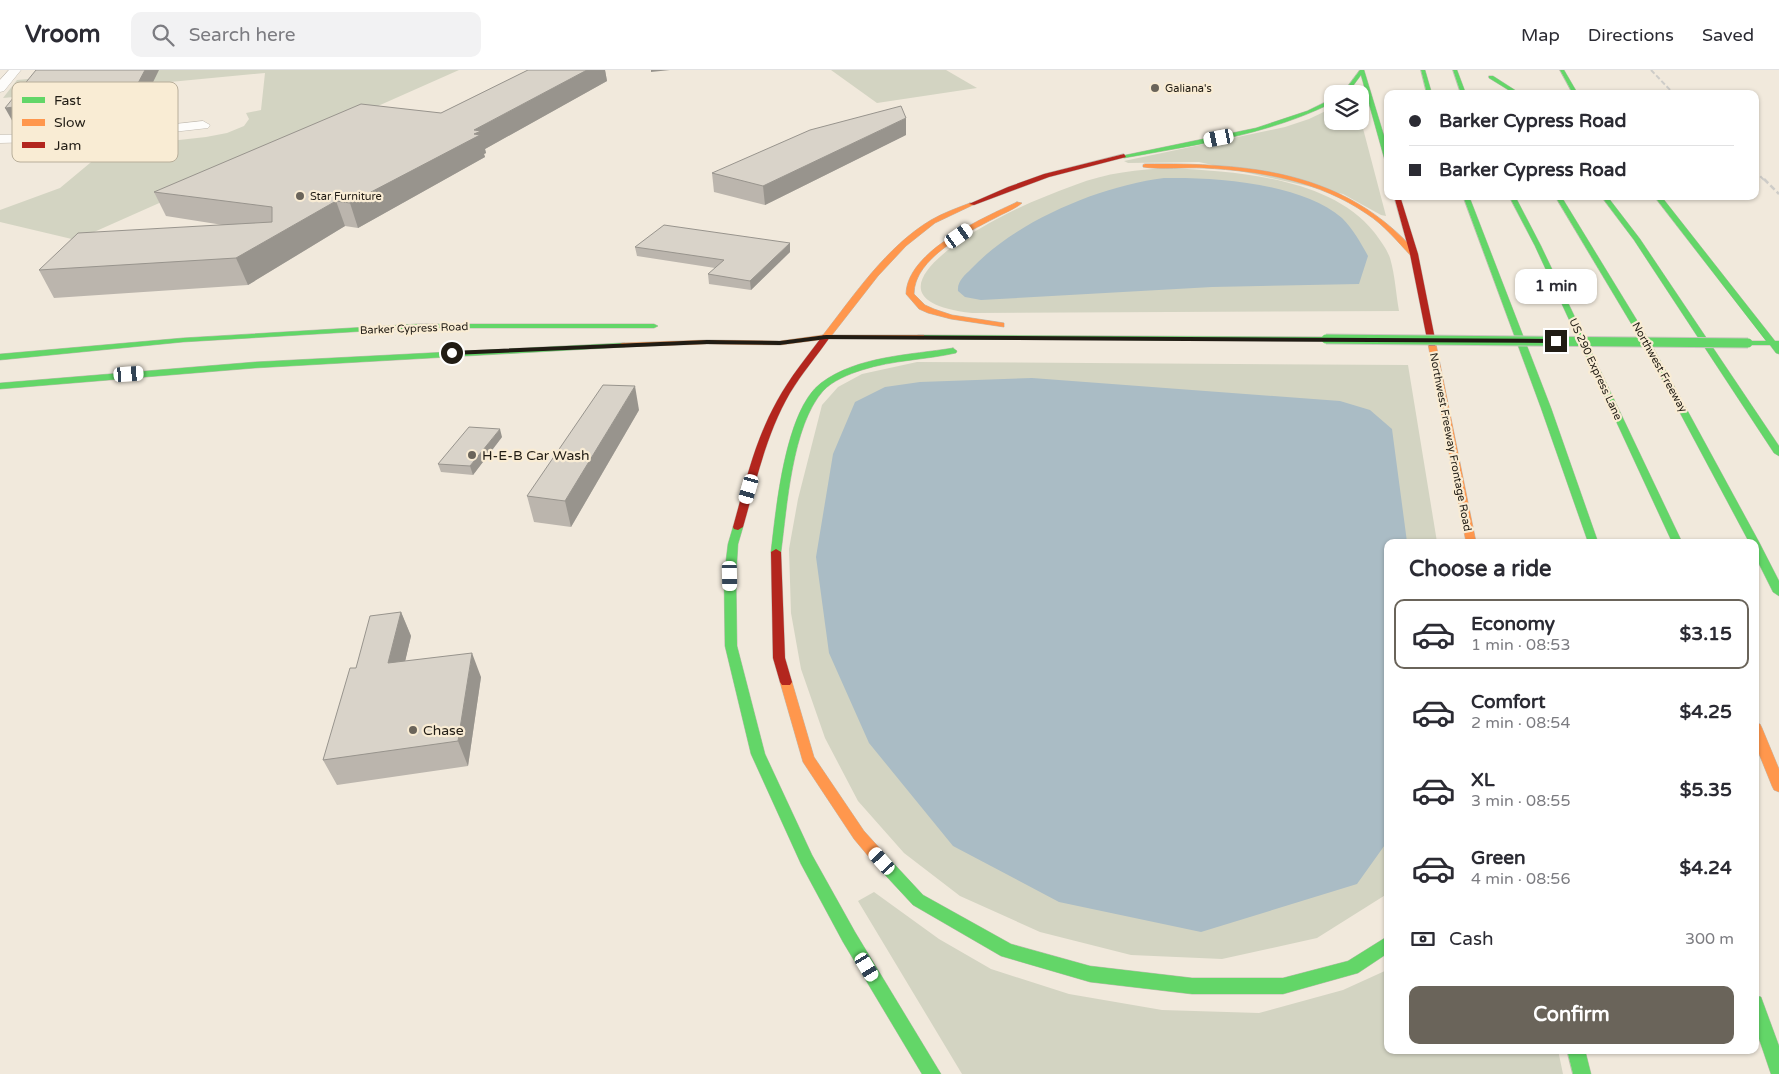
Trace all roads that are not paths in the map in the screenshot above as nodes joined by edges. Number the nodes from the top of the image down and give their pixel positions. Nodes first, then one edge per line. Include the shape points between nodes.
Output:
1 (15, 70) edge
2 (1362, 70) edge
3 (1423, 70) edge
4 (1455, 70) edge
5 (1562, 70) edge
6 (1490, 74) edge
7 (1351, 85) edge
8 (0, 88) edge
9 (1429, 90) edge
10 (1462, 90) edge
11 (1497, 90) edge
12 (1513, 90) edge
13 (1574, 90) edge
14 (1324, 105) edge
15 (204, 126) dead end
16 (178, 129) edge
17 (1384, 148) edge
18 (1069, 181) dead end
19 (1033, 197) dead end
20 (1398, 200) edge
21 (1468, 200) edge
22 (1514, 200) edge
23 (1560, 200) edge
24 (1607, 200) edge
25 (1660, 200) edge
26 (1414, 254) junction
27 (663, 326) dead end
28 (800, 328) dead end
29 (291, 334) junction
30 (826, 337) junction
31 (1034, 338) junction
32 (1072, 338) junction
33 (1777, 346) edge
34 (0, 357) edge
35 (255, 365) junction
36 (0, 386) edge
37 (1779, 453) edge
38 (1470, 539) edge
39 (1592, 539) edge
40 (1676, 539) edge
41 (1751, 539) edge
42 (1759, 554) edge
43 (1779, 592) edge
44 (1759, 738) edge
45 (1779, 786) edge
46 (1384, 946) edge
47 (1759, 1014) edge
48 (1577, 1054) edge
49 (1779, 1071) edge
50 (932, 1074) edge
51 (1582, 1074) edge

1 - 8 street
2 - 7 main road
2 - 17 main road
3 - 9 main road
4 - 10 main road
5 - 13 main road
6 - 11 main road
6 - 12 main road
14 - 30 main road via 1312,112 1237,134 1072,167 1011,186 933,222 868,283
15 - 16 street
18 - 26 main road via 1108,170 1158,165 1212,166 1267,174 1318,187 1358,205 1379,220
19 - 32 main road via 997,213 946,245 914,273 910,292 922,306 941,314
20 - 26 main road, Northwest Freeway Frontage Road
21 - 39 main road
22 - 40 main road, US 290 Express Lane
23 - 41 main road, Northwest Freeway via 1645,340
24 - 37 main road via 1637,239
25 - 33 main road
26 - 38 main road, Northwest Freeway Frontage Road
27 - 29 main road, Barker Cypress Road via 418,326
28 - 30 main road, Barker Cypress Road
29 - 34 main road, Barker Cypress Road via 183,340
29 - 35 main road
30 - 31 main road, Barker Cypress Road
30 - 35 main road, Barker Cypress Road via 780,343 619,345
30 - 50 main road via 791,384 775,413 760,452 734,544 730,576 731,646 758,754 806,859
31 - 32 main road, Barker Cypress Road
31 - 46 main road via 878,363 844,374 819,390 803,416 783,488 775,560 779,658 808,758 859,835 918,900 1007,951 1090,974 1192,986 1283,986 1352,968
32 - 33 main road, Barker Cypress Road, bridge via 1748,343
35 - 36 main road, Barker Cypress Road
42 - 43 main road, Northwest Freeway
44 - 45 main road
47 - 49 main road
48 - 51 main road

